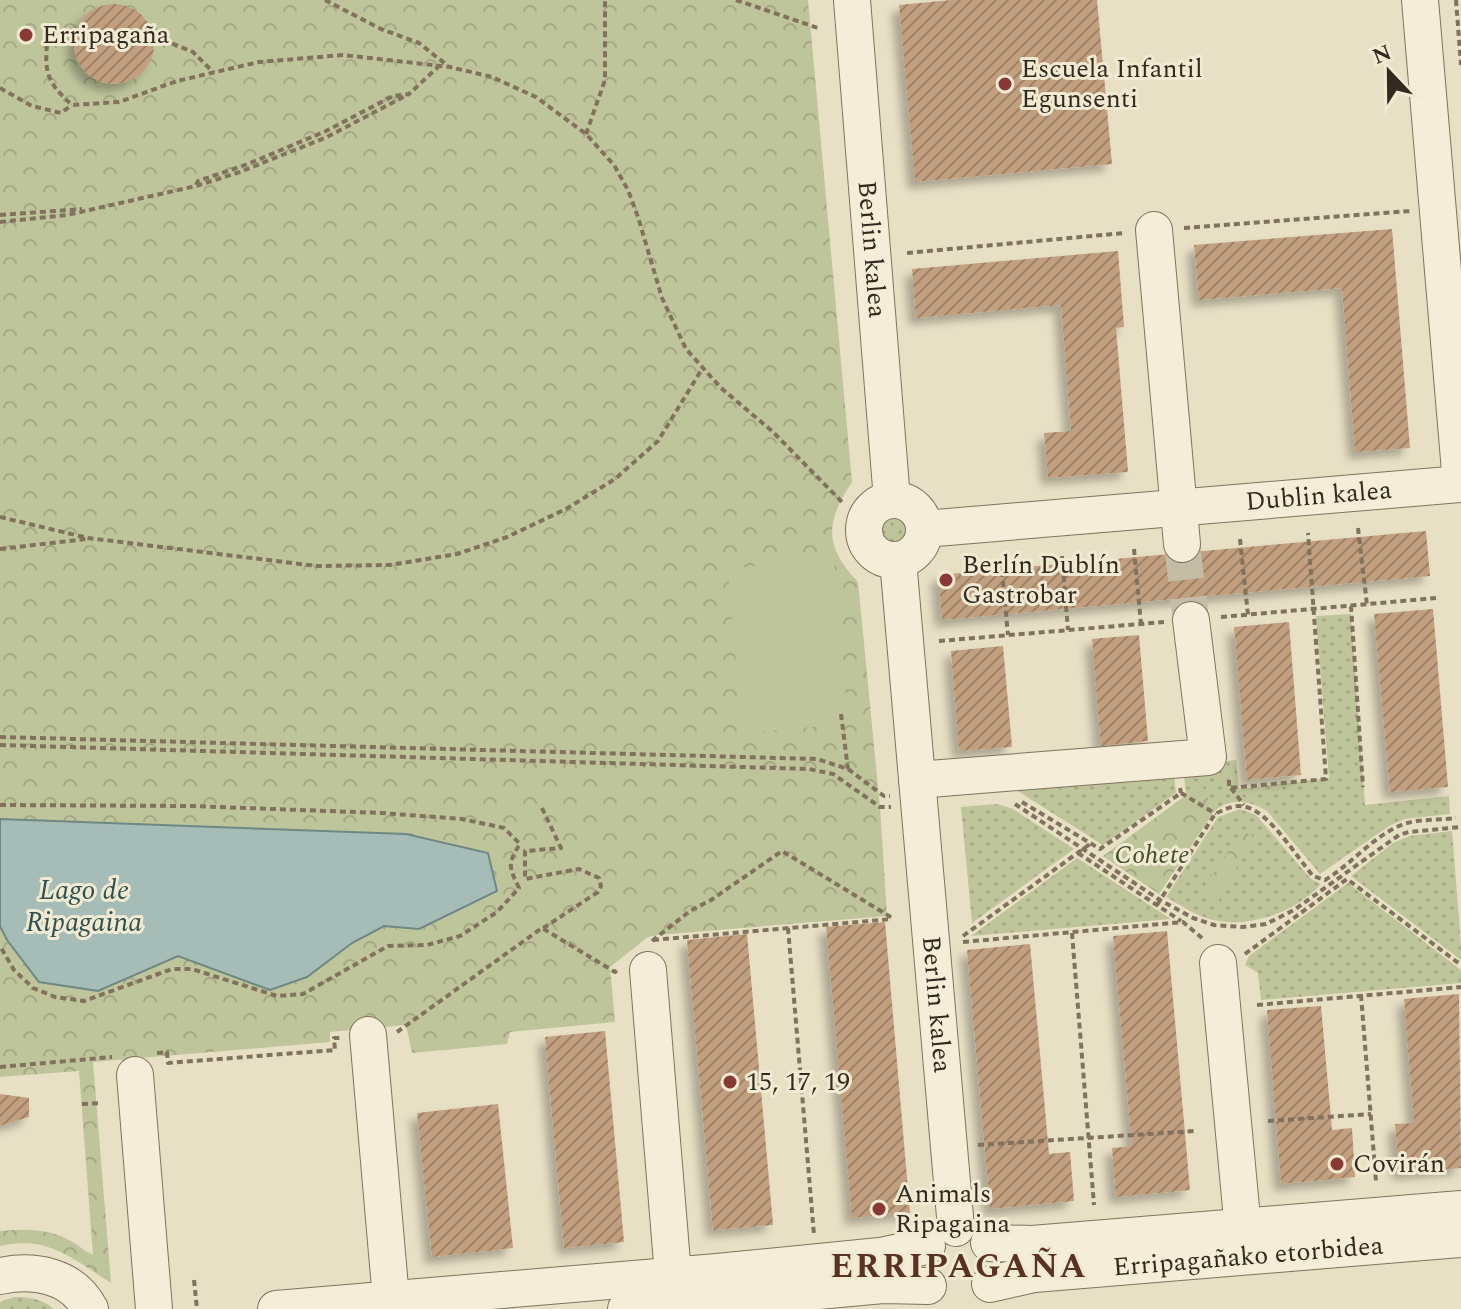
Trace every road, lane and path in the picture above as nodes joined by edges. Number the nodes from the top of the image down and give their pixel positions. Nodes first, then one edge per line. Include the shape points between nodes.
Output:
1 (325, 0) edge
2 (605, 0) edge
3 (736, 0) edge
4 (852, 0) edge
5 (1420, 0) edge
6 (1456, 0) edge
7 (818, 28) dead end
8 (48, 35) dead end
9 (163, 40) dead end
10 (1461, 65) edge
11 (438, 67) junction
12 (450, 67) junction
13 (214, 73) junction
14 (0, 88) edge
15 (72, 105) junction
16 (586, 134) junction
17 (96, 209) junction
18 (0, 215) edge
19 (0, 222) edge
20 (1154, 230) dead end
21 (702, 369) junction
22 (1461, 484) edge
23 (892, 500) junction
24 (844, 504) dead end
25 (1178, 508) junction
26 (0, 517) edge
27 (1358, 528) dead end
28 (924, 529) junction
29 (1308, 533) dead end
30 (88, 538) junction
31 (1240, 539) dead end
32 (1182, 544) tunnel mouth
33 (0, 549) edge
34 (1134, 549) dead end
35 (1062, 556) dead end
36 (898, 560) junction
37 (1001, 561) dead end
38 (1367, 605) dead end
39 (1351, 606) dead end
40 (1248, 615) dead end
41 (1191, 620) tunnel mouth
42 (1141, 624) dead end
43 (1068, 630) dead end
44 (1008, 635) dead end
45 (841, 714) dead end
46 (0, 737) edge
47 (0, 745) edge
48 (1218, 767) junction
49 (848, 769) junction
50 (1363, 787) dead end
51 (1231, 788) junction
52 (918, 793) junction
53 (1181, 793) dead end
54 (884, 796) dead end
55 (1007, 802) dead end
56 (0, 805) edge
57 (1246, 807) junction
58 (542, 808) dead end
59 (1216, 814) junction
60 (1456, 818) dead end
61 (1461, 827) edge
62 (1090, 844) dead end
63 (1080, 851) junction
64 (1344, 874) junction
65 (1159, 902) junction
66 (1183, 922) junction
67 (788, 928) junction
68 (542, 929) junction
69 (1072, 932) junction
70 (0, 946) edge
71 (642, 955) junction
72 (1224, 955) junction
73 (1461, 965) edge
74 (1461, 987) edge
75 (1361, 995) junction
76 (1257, 1005) dead end
77 (368, 1035) junction
78 (137, 1061) junction
79 (0, 1067) edge
80 (101, 1103) dead end
81 (82, 1104) dead end
82 (1371, 1114) junction
83 (1268, 1121) dead end
84 (1195, 1131) dead end
85 (1089, 1138) junction
86 (978, 1145) dead end
87 (1376, 1181) dead end
88 (1094, 1205) dead end
89 (1461, 1209) edge
90 (1243, 1229) junction
91 (942, 1237) junction
92 (1461, 1239) edge
93 (814, 1241) dead end
94 (989, 1243) junction
95 (673, 1275) junction
96 (0, 1276) edge
97 (194, 1280) dead end
98 (990, 1284) junction
99 (928, 1286) junction
100 (391, 1299) junction
101 (90, 1309) edge
102 (154, 1309) edge
103 (197, 1309) edge
104 (276, 1309) edge
105 (626, 1309) edge

1 - 12 path via 419,43
2 - 16 path via 605,80
3 - 7 path
4 - 23 street, Berlin kalea
5 - 22 street
6 - 10 path
8 - 15 path via 44,66
9 - 13 path via 193,52
11 - 12 path
11 - 13 path via 343,55 259,62
11 - 17 path via 409,94 393,96 196,186
12 - 16 path via 492,77 536,97
13 - 15 path via 119,102
14 - 15 path via 32,106 61,113
16 - 21 path via 628,190 673,324
17 - 18 path
17 - 19 path
20 - 25 street
21 - 24 path
21 - 30 path via 658,441 615,479 566,509 457,554 390,565 317,566
22 - 25 street, Dublin kalea
23 - 28 street via 915,508
23 - 36 street via 877,505 866,517 863,533 869,548 882,558
25 - 28 street, Dublin kalea
25 - 32 street
26 - 30 path
27 - 38 path
28 - 36 street via 912,555
29 - 51 path via 1326,779
30 - 33 path
31 - 40 path
34 - 42 path
35 - 43 path
36 - 52 street, Berlin kalea
37 - 44 path
39 - 50 path
41 - 48 street
45 - 49 path
46 - 49 path via 817,759
47 - 52 path via 809,769 833,774 880,807
48 - 51 path
48 - 52 street
49 - 54 path
51 - 57 path
52 - 91 street, Berlin kalea
53 - 59 path
55 - 63 path
56 - 70 path via 192,806 462,819 504,828 520,844 510,869 519,888 497,912 460,936 427,945 388,946 303,994 277,996 192,969 172,969 84,1001 55,997 33,988
57 - 59 path
57 - 64 path via 1261,812 1313,876 1325,880
58 - 68 path via 561,848 525,851 525,879 579,869 599,878 601,886
59 - 65 path
60 - 64 path via 1406,824 1388,832
61 - 64 path via 1399,835
62 - 63 path
63 - 65 path
63 - 69 path via 963,939
64 - 65 path via 1266,924 1214,925
64 - 72 path
64 - 73 path
65 - 66 path
66 - 69 path
66 - 72 path
67 - 71 path
67 - 71 path via 894,919 782,851 678,919
67 - 93 path
68 - 71 path via 615,972
68 - 77 path via 400,1032
69 - 85 path
71 - 95 street
72 - 90 street, Erripagañako etorbidea
74 - 75 path
75 - 76 path
75 - 82 path
77 - 78 path via 334,1038 335,1050 168,1063 167,1052
77 - 100 street
78 - 79 path
78 - 102 street
80 - 81 path
82 - 83 path
82 - 87 path
84 - 85 path
85 - 86 path
85 - 88 path
89 - 90 street, Erripagañako etorbidea
90 - 94 street, Erripagañako etorbidea
91 - 94 street via 969,1229
91 - 95 street via 880,1256
91 - 99 street via 922,1259
92 - 98 street, Erripagañako etorbidea via 1034,1274
94 - 98 street via 995,1270
95 - 100 street
96 - 101 street via 25,1271 49,1275 71,1286
97 - 103 path
98 - 99 street via 977,1297 960,1302 942,1298
99 - 105 street via 883,1285
100 - 104 street

